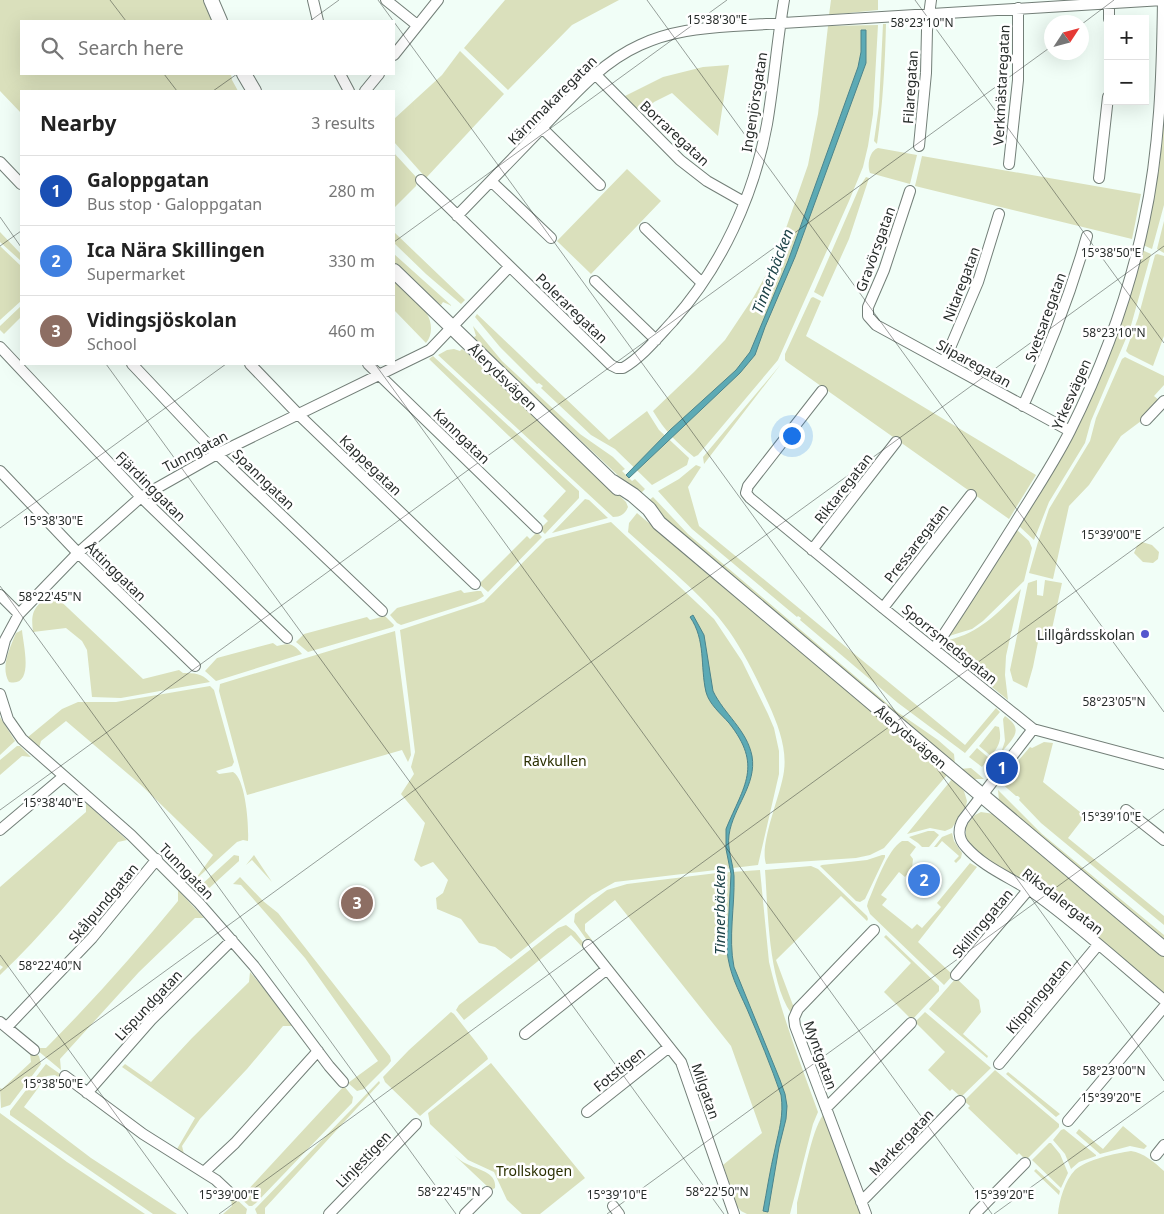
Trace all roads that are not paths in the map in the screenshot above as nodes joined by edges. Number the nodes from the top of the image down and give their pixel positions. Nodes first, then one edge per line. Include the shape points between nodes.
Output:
1 (211, 0) edge
2 (313, 0) edge
3 (386, 0) edge
4 (438, 0) edge
5 (784, 0) edge
6 (931, 0) edge
7 (1163, 0) edge
8 (1109, 3) junction
9 (1018, 8) junction
10 (929, 14) junction
11 (1109, 15) edge
12 (220, 20) edge
13 (318, 20) edge
14 (780, 23) junction
15 (417, 25) junction
16 (395, 53) edge
17 (595, 74) junction
18 (245, 75) edge
19 (341, 75) edge
20 (377, 75) edge
21 (253, 90) edge
22 (348, 90) edge
23 (366, 90) edge
24 (1107, 105) edge
25 (542, 128) junction
26 (919, 146) dead end
27 (0, 162) edge
28 (1009, 164) dead end
29 (1099, 178) dead end
30 (421, 180) dead end
31 (491, 181) junction
32 (20, 183) edge
33 (600, 185) dead end
34 (910, 191) dead end
35 (744, 202) junction
36 (999, 214) dead end
37 (457, 216) junction
38 (646, 228) dead end
39 (1087, 236) dead end
40 (551, 238) dead end
41 (509, 267) junction
42 (395, 272) edge
43 (595, 281) dead end
44 (702, 282) junction
45 (868, 316) joint
46 (452, 328) junction
47 (656, 340) junction
48 (0, 347) edge
49 (944, 362) junction
50 (133, 365) edge
51 (251, 365) edge
52 (369, 365) edge
53 (617, 368) joint
54 (380, 376) junction
55 (822, 391) dead end
56 (1164, 401) edge
57 (1023, 406) junction
58 (299, 415) junction
59 (1146, 420) dead end
60 (1070, 431) junction
61 (896, 442) dead end
62 (218, 454) junction
63 (0, 471) edge
64 (971, 495) dead end
65 (141, 497) junction
66 (537, 528) dead end
67 (812, 550) junction
68 (78, 554) junction
69 (475, 584) dead end
70 (0, 595) edge
71 (883, 608) junction
72 (382, 611) dead end
73 (19, 614) junction
74 (287, 638) dead end
75 (934, 649) junction
76 (0, 659) edge
77 (195, 666) dead end
78 (0, 694) edge
79 (1033, 729) junction
80 (1164, 764) edge
81 (64, 776) junction
82 (981, 796) junction
83 (1126, 810) dead end
84 (0, 830) edge
85 (1164, 840) edge
86 (156, 859) junction
87 (1029, 889) junction
88 (874, 930) dead end
89 (232, 940) junction
90 (588, 945) dead end
91 (1098, 945) junction
92 (1164, 949) edge
93 (606, 969) junction
94 (956, 975) dead end
95 (1164, 1000) edge
96 (1164, 1007) edge
97 (911, 1023) dead end
98 (3, 1024) edge
99 (525, 1034) dead end
100 (669, 1047) junction
101 (34, 1050) dead end
102 (318, 1051) junction
103 (999, 1064) dead end
104 (65, 1076) dead end
105 (343, 1082) dead end
106 (87, 1094) junction
107 (960, 1101) dead end
108 (826, 1108) junction
109 (587, 1112) dead end
110 (1068, 1121) dead end
111 (416, 1124) dead end
112 (1164, 1145) edge
113 (1156, 1155) dead end
114 (1025, 1163) dead end
115 (204, 1172) junction
116 (487, 1192) dead end
117 (232, 1195) dead end
118 (861, 1202) junction
119 (329, 1214) edge
120 (465, 1214) edge
121 (734, 1214) edge
122 (866, 1214) edge
123 (975, 1214) edge

1 - 12 main road
2 - 13 street
3 - 15 street
4 - 15 street
5 - 14 street, Ingenjörsgatan
6 - 10 street, Filaregatan
7 - 8 street, Kärnmakaregatan
7 - 60 street, Yrkesvägen via 1159,116 1144,221 1114,326
8 - 9 street, Kärnmakaregatan
8 - 11 street
9 - 10 street, Kärnmakaregatan
9 - 28 street, Verkmästaregatan via 1018,80
10 - 14 street, Kärnmakaregatan
10 - 26 street, Filaregatan
14 - 17 street, Kärnmakaregatan via 700,28 674,33 629,50
14 - 35 street, Ingenjörsgatan via 767,124 759,160
15 - 16 street
17 - 25 street, Kärnmakaregatan
17 - 35 street, Borraregatan via 680,160 707,181
18 - 21 main road
19 - 22 street
20 - 23 street
24 - 29 street
25 - 31 street, Kärnmakaregatan
25 - 33 street
27 - 32 street
30 - 37 street, Poleraregatan
31 - 37 street, Kärnmakaregatan
31 - 40 street
34 - 45 street, Gravörsgatan via 868,307
35 - 44 street, Ingenjörsgatan via 722,251
36 - 49 street, Nitaregatan via 978,282
37 - 41 street, Poleraregatan
38 - 44 street
39 - 57 street, Svetsaregatan via 1062,318
41 - 46 street
41 - 53 street, Poleraregatan
42 - 46 main road, Ålerydsvägen
43 - 47 street
44 - 47 street, Ingenjörsgatan
45 - 49 street, Sliparegatan via 876,325
46 - 54 street, Tunngatan via 430,350
46 - 82 main road, Ålerydsvägen via 613,482 637,509 659,523
47 - 53 street, Ingenjörsgatan via 628,365
48 - 65 street, Fjärdinggatan
49 - 57 street, Sliparegatan
50 - 62 street, Spanngatan
51 - 58 street, Kappegatan
52 - 54 street, Kanngatan
54 - 58 street, Tunngatan
54 - 66 street, Kanngatan
55 - 67 street, Sporrsmedsgatan via 748,486 746,493
56 - 59 street
57 - 60 street, Sliparegatan
58 - 62 street, Tunngatan
58 - 69 street, Kappegatan
60 - 75 street, Yrkesvägen
61 - 67 street, Riktaregatan
62 - 65 street, Tunngatan
62 - 72 street, Spanngatan
63 - 68 street, Åttinggatan
64 - 71 street, Pressaregatan
65 - 68 street, Tunngatan
65 - 74 street, Fjärdinggatan
67 - 71 street, Sporrsmedsgatan
68 - 73 street, Tunngatan
68 - 77 street, Åttinggatan
70 - 73 street
71 - 75 street, Sporrsmedsgatan
73 - 76 street, Tunngatan via 5,640
75 - 79 street, Sporrsmedsgatan
78 - 81 street, Tunngatan via 8,719 22,739
79 - 80 street, Sporrsmedsgatan
79 - 82 street, Riksdalergatan
81 - 84 street
81 - 86 street, Tunngatan
82 - 87 street, Riksdalergatan via 960,826 961,841 986,864
82 - 92 main road, Ålerydsvägen
83 - 85 street
86 - 89 street, Tunngatan
86 - 98 street, Skålpundgatan via 92,938
87 - 91 street, Riksdalergatan
87 - 94 street, Skillinggatan
88 - 108 street, Myntgatan via 794,1015 795,1026
89 - 102 street, Tunngatan
89 - 106 street, Lispundgatan via 151,1020
90 - 93 street, Milgatan
91 - 95 street, Riksdalergatan
91 - 103 street, Klippinggatan
93 - 99 street
93 - 100 street, Milgatan
96 - 110 street
97 - 108 street
98 - 101 street, Skålpundgatan
100 - 109 street, Fotstigen
100 - 121 street, Milgatan via 681,1062
102 - 105 street, Tunngatan
102 - 115 street via 235,1143
104 - 106 street
106 - 115 street
107 - 118 street, Markergatan
108 - 118 street, Myntgatan
111 - 119 street, Linjestigen
112 - 113 street
114 - 123 street
115 - 117 street
116 - 120 street
118 - 122 street, Myntgatan

